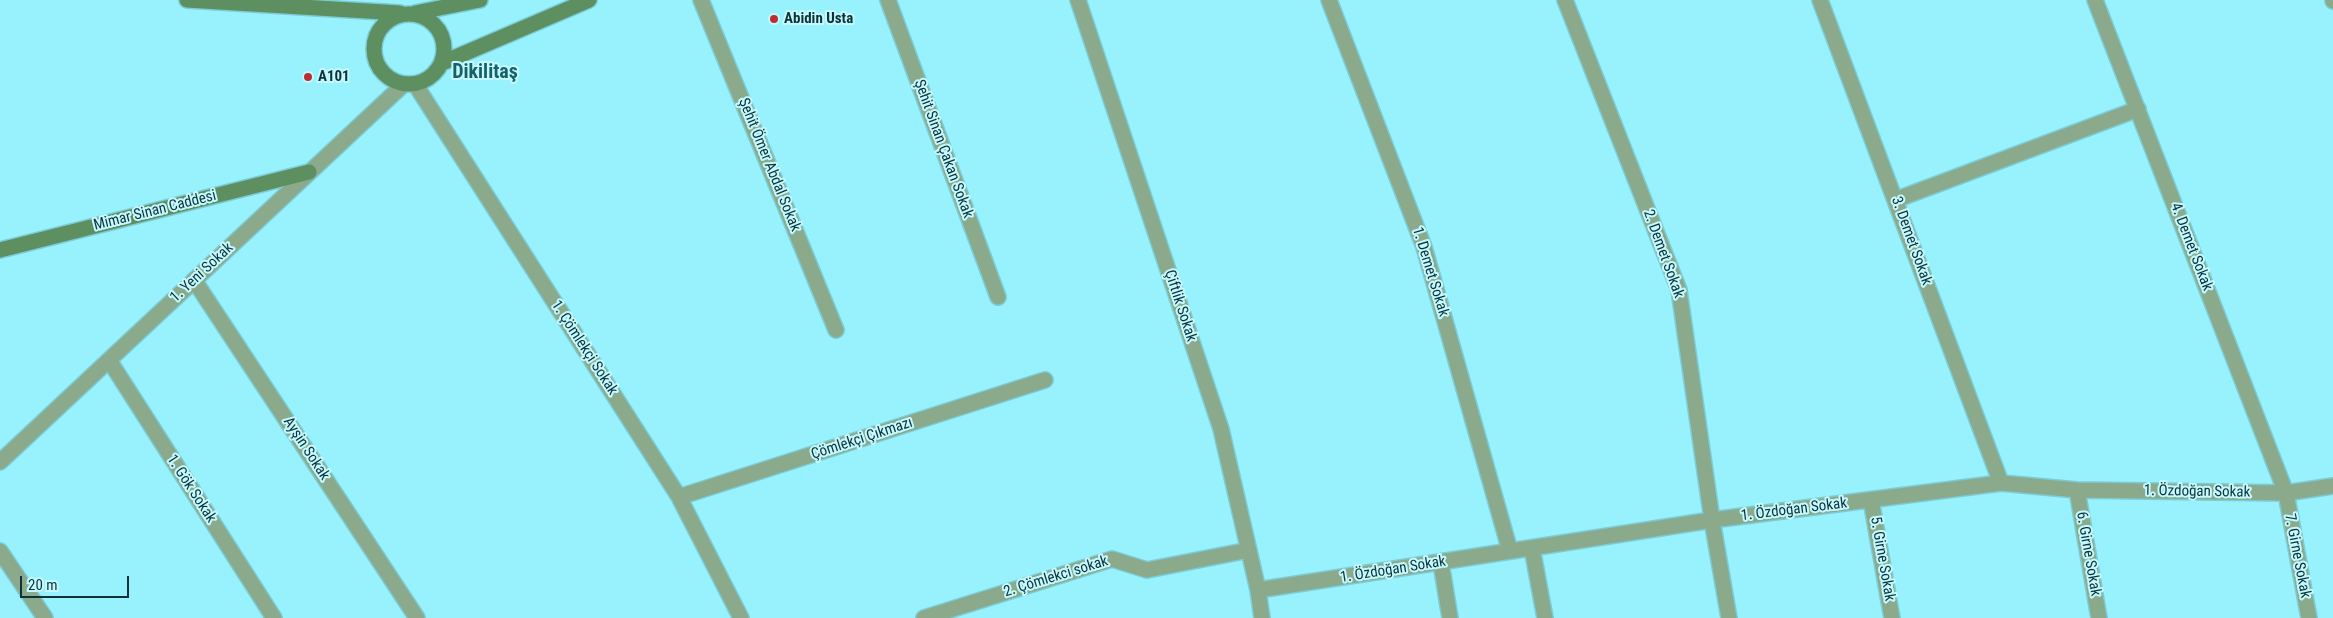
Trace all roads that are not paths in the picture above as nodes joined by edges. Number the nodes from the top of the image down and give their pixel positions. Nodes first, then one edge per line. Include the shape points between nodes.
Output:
1 (187, 0) edge
2 (480, 0) edge
3 (589, 0) edge
4 (701, 0) edge
5 (888, 0) edge
6 (1078, 0) edge
7 (1329, 0) edge
8 (1565, 0) edge
9 (1820, 0) edge
10 (2095, 0) edge
11 (409, 13) junction
12 (442, 63) junction
13 (409, 84) junction
14 (2138, 109) junction
15 (309, 172) junction
16 (1895, 200) junction
17 (0, 250) edge
18 (194, 280) junction
19 (998, 297) dead end
20 (836, 330) dead end
21 (109, 360) junction
22 (1045, 380) dead end
23 (0, 462) edge
24 (2000, 483) junction
25 (2333, 486) edge
26 (2077, 490) junction
27 (2286, 493) junction
28 (680, 497) junction
29 (1871, 500) junction
30 (1712, 520) junction
31 (1532, 548) junction
32 (1249, 550) junction
33 (0, 551) edge
34 (1510, 551) junction
35 (1441, 564) junction
36 (1258, 590) junction
37 (45, 618) edge
38 (274, 618) edge
39 (417, 618) edge
40 (742, 618) edge
41 (924, 618) edge
42 (1262, 618) edge
43 (1450, 618) edge
44 (1545, 618) edge
45 (1729, 618) edge
46 (1892, 618) edge
47 (2099, 618) edge
48 (2309, 618) edge

1 - 11 street
2 - 11 street
3 - 12 street
4 - 20 street, Şehit Ömer Abdal Sokak
5 - 19 street, Şehit Sinan Çakan Sokak
6 - 32 street, Çiftlik Sokak via 1221,429
7 - 34 street, 1. Demet Sokak via 1424,247
8 - 30 street, 2. Demet Sokak via 1679,290
9 - 16 street, 3. Demet Sokak
10 - 14 street, 4. Demet Sokak
11 - 12 street via 430,20 440,32 444,42
11 - 13 street via 390,18 374,41 374,55 380,68 390,79
12 - 13 street via 426,80
13 - 15 street, 1. Yeni Sokak
13 - 28 street, 1. Çömlekçi Sokak
14 - 16 street
14 - 27 street, 4. Demet Sokak
15 - 17 street, Mimar Sinan Caddesi
15 - 18 street, 1. Yeni Sokak
16 - 24 street, 3. Demet Sokak
18 - 21 street, 1. Yeni Sokak
18 - 39 street, Ayşin Sokak
21 - 23 street, 1. Yeni Sokak
21 - 38 street, 1. Gök Sokak
22 - 28 street, Çömlekçi Çıkmazı
24 - 26 street, 1. Özdoğan Sokak
24 - 29 street, 1. Özdoğan Sokak
25 - 27 street, 1. Özdoğan Sokak
26 - 27 street, 1. Özdoğan Sokak
26 - 47 street, 6. Girne Sokak
27 - 48 street, 7. Girne Sokak
28 - 40 street, 1. Çömlekçi Sokak
29 - 30 street, 1. Özdoğan Sokak
29 - 46 street, 5. Girne Sokak
30 - 31 street, 1. Özdoğan Sokak
30 - 45 street, 2. Demet Sokak
31 - 34 street, 1. Özdoğan Sokak
31 - 44 street
32 - 36 street, Çiftlik Sokak
32 - 41 street, 2. Çömlekci sokak via 1147,570 1112,559
33 - 37 street
34 - 35 street, 1. Özdoğan Sokak
35 - 36 street, 1. Özdoğan Sokak
35 - 43 street
36 - 42 street, Çiftlik Sokak

